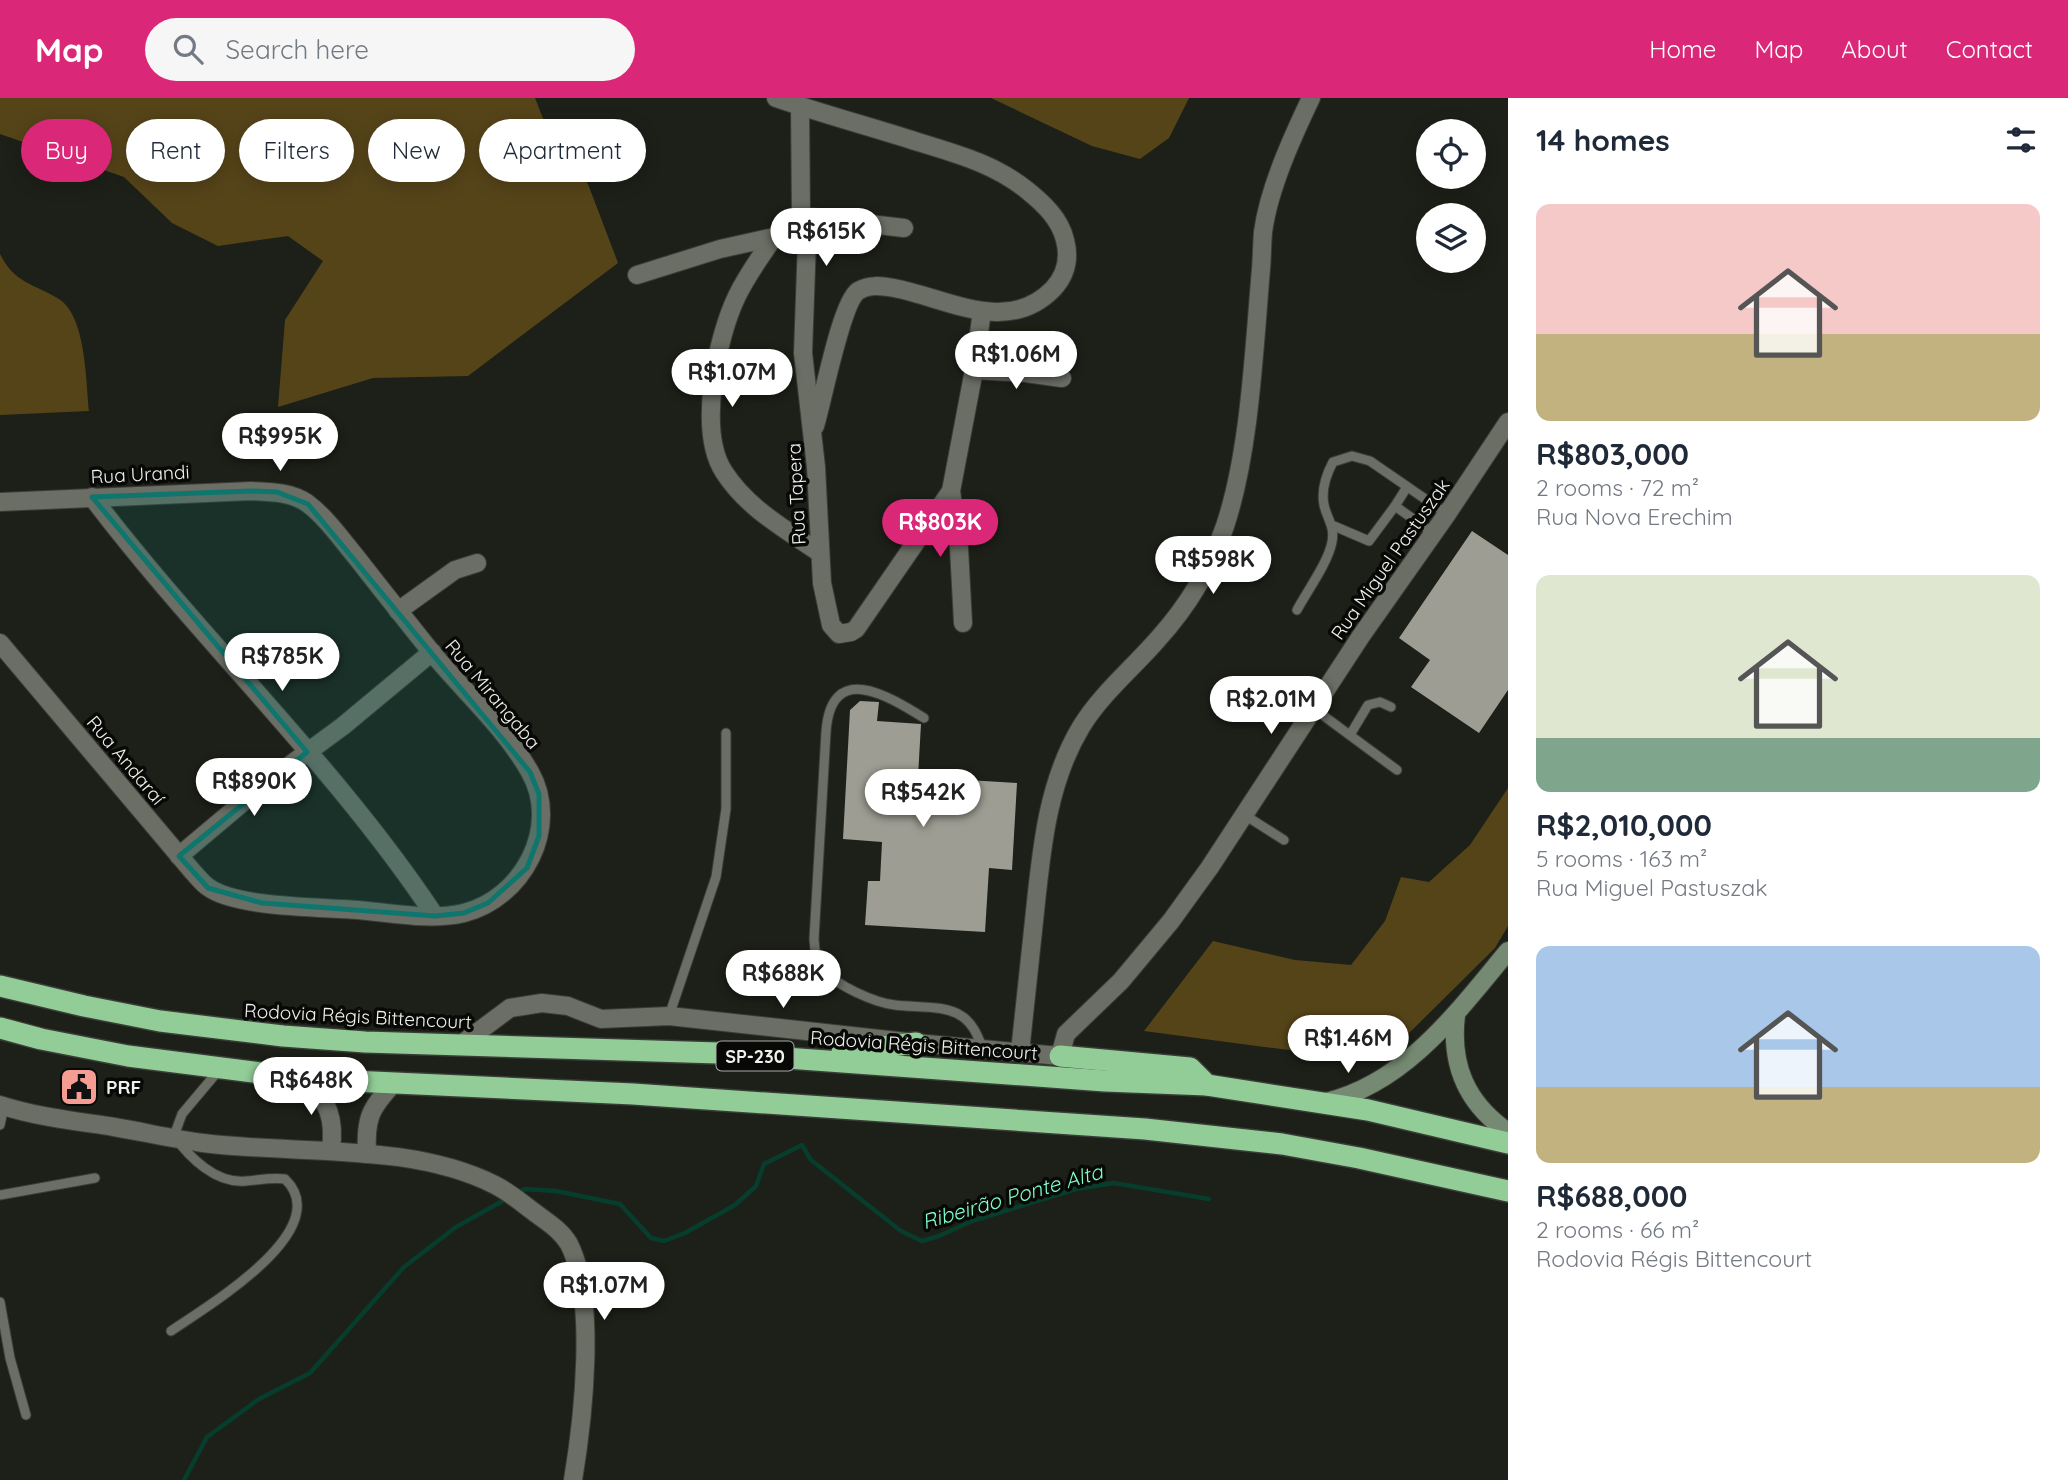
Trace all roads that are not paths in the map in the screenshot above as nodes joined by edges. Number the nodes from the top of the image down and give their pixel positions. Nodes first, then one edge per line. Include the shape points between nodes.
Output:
1 (776, 98) edge
2 (1311, 98) edge
3 (800, 106) junction
4 (801, 216) junction
5 (904, 228) dead end
6 (774, 237) junction
7 (637, 275) dead end
8 (982, 311) junction
9 (974, 370) junction
10 (1062, 378) dead end
11 (1508, 422) edge
12 (813, 433) junction
13 (1406, 486) junction
14 (951, 491) junction
15 (92, 497) junction
16 (0, 502) edge
17 (1395, 506) junction
18 (1447, 514) junction
19 (1334, 526) junction
20 (1433, 533) junction
21 (820, 553) junction
22 (477, 563) dead end
23 (1297, 610) dead end
24 (398, 611) junction
25 (963, 623) dead end
26 (0, 643) edge
27 (432, 652) junction
28 (1391, 707) dead end
29 (1313, 708) junction
30 (924, 718) dead end
31 (726, 733) dead end
32 (1350, 735) junction
33 (307, 752) junction
34 (1397, 770) dead end
35 (1243, 814) junction
36 (1284, 840) dead end
37 (179, 856) junction
38 (435, 916) junction
39 (1508, 951) edge
40 (0, 986) edge
41 (1456, 1015) junction
42 (668, 1016) junction
43 (0, 1028) edge
44 (916, 1043) junction
45 (459, 1046) junction
46 (983, 1049) junction
47 (1020, 1052) junction
48 (718, 1053) junction
49 (1060, 1056) junction
50 (223, 1067) junction
51 (308, 1079) junction
52 (394, 1083) junction
53 (1207, 1085) junction
54 (1324, 1103) junction
55 (2, 1105) edge
56 (0, 1125) edge
57 (1508, 1132) edge
58 (174, 1136) junction
59 (1508, 1143) edge
60 (331, 1150) junction
61 (367, 1154) junction
62 (95, 1178) dead end
63 (1508, 1191) edge
64 (0, 1195) edge
65 (0, 1302) edge
66 (171, 1331) dead end
67 (26, 1415) dead end
68 (573, 1480) edge

1 - 3 street
2 - 47 street via 1290,143 1263,231 1250,386 1225,526 1210,563 1183,607 1082,724 1053,794 1043,842
3 - 4 street, Rua Tapera
3 - 8 street via 994,168 1048,208 1068,251 1059,282 1030,305 997,314
4 - 5 street
4 - 6 street
4 - 12 street, Rua Tapera via 807,240 803,353
6 - 7 street
6 - 21 street via 737,296 726,328 716,367 713,446 723,471 756,509
8 - 9 street
8 - 12 street via 880,286 856,292 838,334
9 - 10 street
9 - 14 street
11 - 18 street, Rua Miguel Pastuszak
12 - 21 street, Rua Tapera
13 - 17 lane
13 - 18 lane
13 - 19 lane via 1370,461 1352,456 1333,462 1323,493
14 - 21 street, Rua Tapera via 851,632 835,631 825,604
14 - 25 street
15 - 16 street, Rua Urandi
15 - 24 street, Rua Urandi via 238,491 294,496 325,521
15 - 33 street
17 - 19 lane via 1369,541
17 - 20 lane
18 - 20 street, Rua Miguel Pastuszak
19 - 23 lane via 1329,550
20 - 29 street, Rua Miguel Pastuszak
22 - 24 street via 455,570
24 - 27 street, Rua Mirangaba
26 - 37 street, Rua Andaraí
27 - 33 street
27 - 38 street, Rua Mirangaba via 530,772 542,814 535,852 527,868 507,888 464,913
28 - 32 lane via 1380,702 1368,705
29 - 32 lane
29 - 35 street, Rua Miguel Pastuszak
30 - 46 lane via 863,689 839,695 831,704 816,956 833,978 875,1001 961,1015 972,1025
31 - 42 lane via 726,809 716,877
32 - 34 lane
33 - 37 street
33 - 38 street via 401,865
35 - 36 lane
35 - 49 street, Rua Miguel Pastuszak via 1171,920 1121,981 1066,1034
37 - 38 street, Rua Andaraí via 208,888 227,896 262,903
39 - 41 main road
40 - 45 highway, Rodovia Régis Bittencourt / SP-230 via 230,1031
41 - 54 main road via 1385,1077
41 - 57 main road via 1453,1039 1464,1083 1484,1114
42 - 44 street
42 - 45 street via 601,1019 568,1006 526,1005 510,1008
43 - 50 highway, SP-230 via 128,1056
44 - 46 street
44 - 48 highway via 839,1052
45 - 48 highway, Rodovia Régis Bittencourt / SP-230
46 - 47 street
47 - 49 street
48 - 53 highway, Rodovia Régis Bittencourt / SP-230
49 - 53 highway via 1190,1068
50 - 51 highway, SP-230
50 - 58 lane via 182,1114
51 - 52 highway, SP-230
51 - 60 street via 331,1116
52 - 61 street via 368,1119
52 - 63 highway, SP-230 via 633,1094 1145,1129 1282,1144
53 - 54 highway, Rodovia Régis Bittencourt / SP-230
54 - 59 highway, Rodovia Régis Bittencourt / SP-230
55 - 56 lane
55 - 58 street via 56,1119
58 - 60 street via 274,1150
58 - 66 lane via 189,1157 226,1178 285,1179 296,1205 285,1237 262,1267
60 - 61 street
61 - 68 street via 448,1168 484,1180 558,1230 569,1245 585,1301 585,1358
62 - 64 lane
65 - 67 lane

